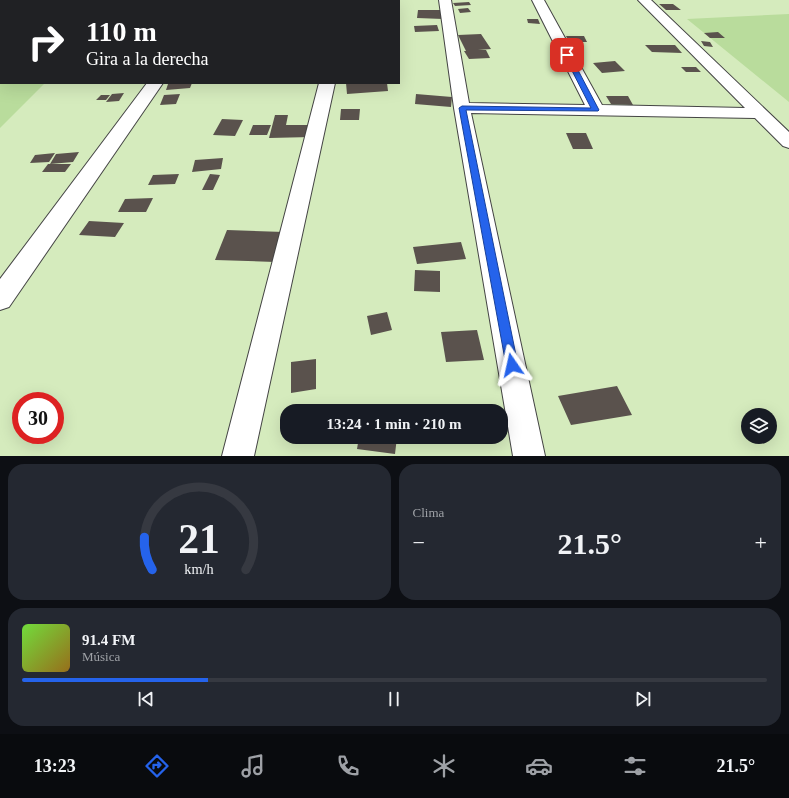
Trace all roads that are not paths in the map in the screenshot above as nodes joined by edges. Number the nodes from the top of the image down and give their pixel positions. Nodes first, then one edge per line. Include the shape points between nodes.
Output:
1 (445, 0) edge
2 (538, 0) edge
3 (644, 0) edge
4 (154, 84) edge
5 (327, 84) edge
6 (462, 108) junction
7 (596, 110) junction
8 (760, 113) junction
9 (789, 142) edge
10 (0, 299) edge
11 (238, 456) edge
12 (529, 456) edge

1 - 6 street
2 - 7 street
3 - 8 street
4 - 10 street
5 - 11 street
6 - 7 street
6 - 12 street
7 - 8 street
8 - 9 street

